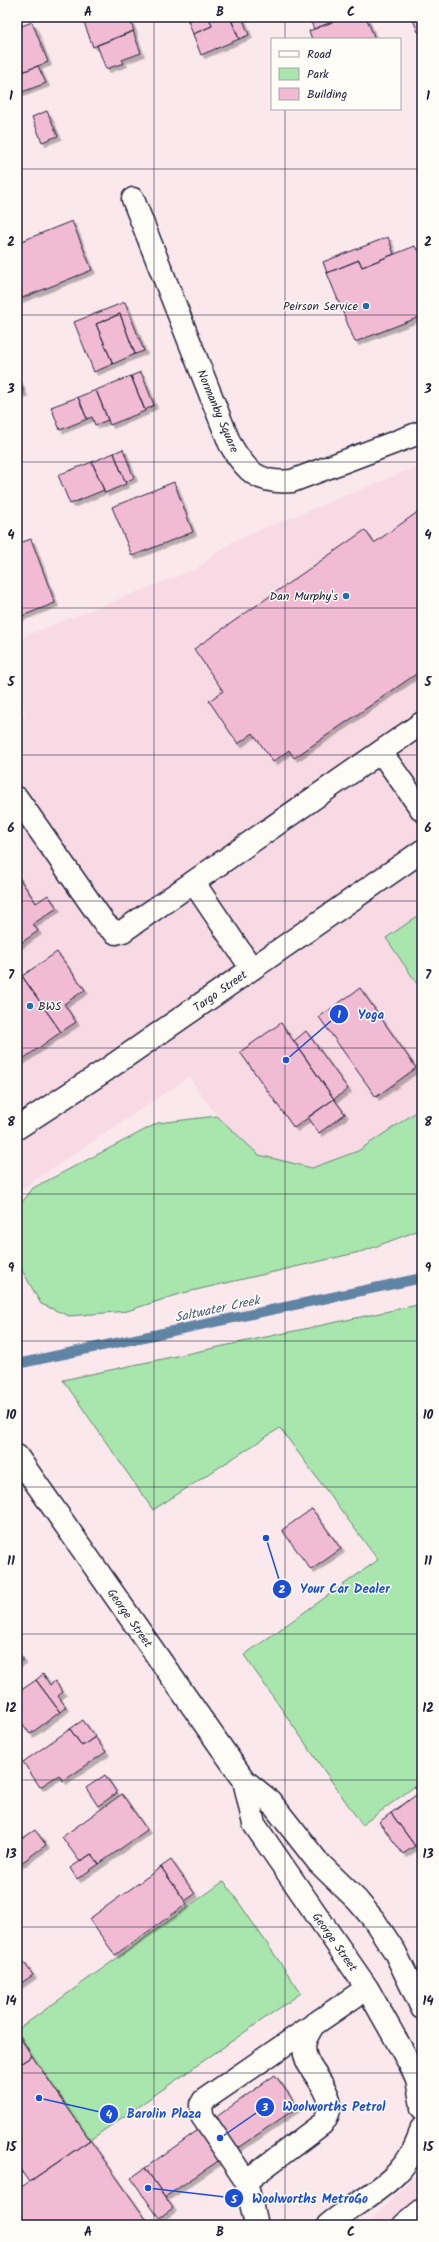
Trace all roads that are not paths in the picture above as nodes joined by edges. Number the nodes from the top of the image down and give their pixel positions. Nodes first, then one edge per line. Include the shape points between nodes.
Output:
1 (133, 199) dead end
2 (422, 432) edge
3 (422, 723) edge
4 (381, 752) junction
5 (17, 798) edge
6 (422, 810) edge
7 (422, 851) edge
8 (194, 883) junction
9 (252, 969) junction
10 (17, 1128) edge
11 (17, 1456) edge
12 (244, 1780) junction
13 (367, 1988) junction
14 (422, 2008) edge
15 (314, 2024) junction
16 (422, 2107) edge
17 (422, 2126) edge
18 (246, 2181) junction
19 (422, 2210) edge
20 (256, 2225) edge
21 (328, 2225) edge
22 (404, 2225) edge

1 - 2 street, Normanby Square via 230,444 249,472 264,480 292,481
3 - 4 street
4 - 6 street
4 - 8 street
5 - 8 street via 105,924 116,933 129,928
7 - 9 street, Targo Street
8 - 9 street
9 - 10 street, Targo Street
11 - 12 street, George Street
12 - 13 street, George Street via 254,1824
12 - 14 street, George Street via 270,1801 318,1862 374,1920 395,1952
13 - 15 street
13 - 16 street, George Street via 411,2066 417,2080
15 - 18 street via 305,2041 305,2050 330,2100 327,2118
15 - 18 street via 204,2100 201,2105 202,2116
17 - 21 street via 416,2148 389,2182
18 - 20 street
19 - 22 street

